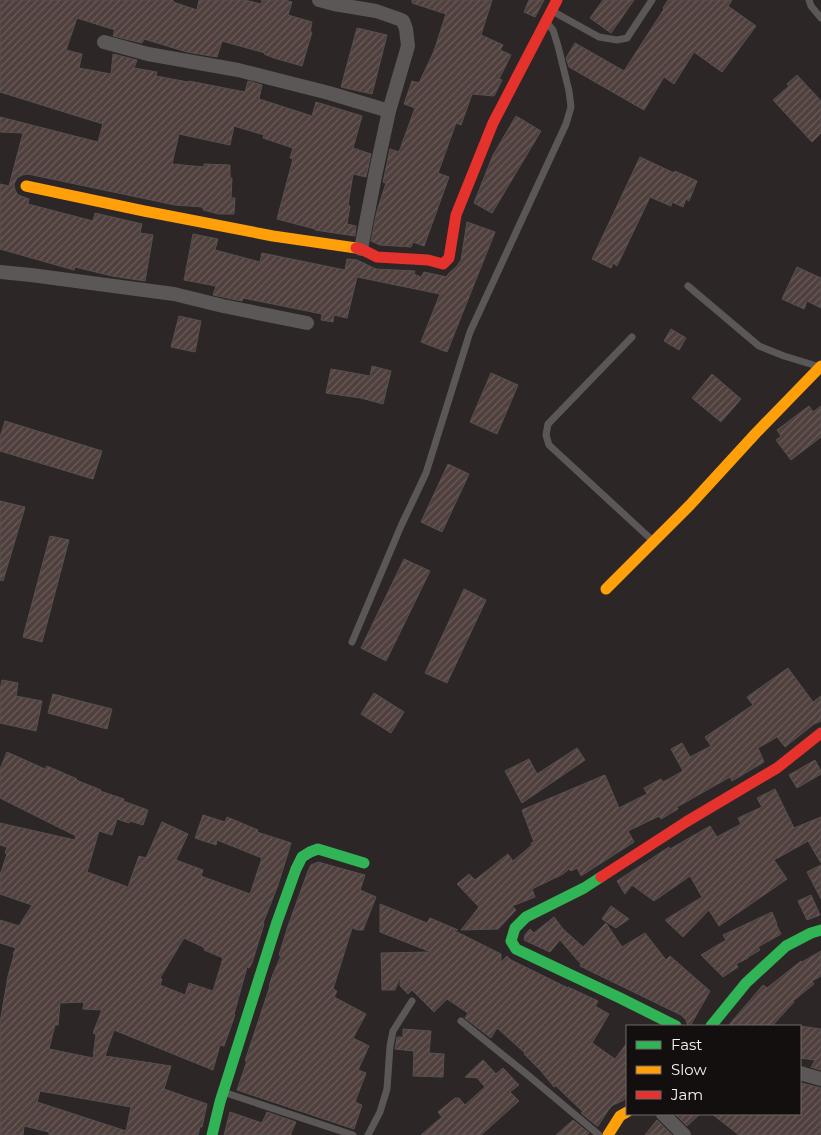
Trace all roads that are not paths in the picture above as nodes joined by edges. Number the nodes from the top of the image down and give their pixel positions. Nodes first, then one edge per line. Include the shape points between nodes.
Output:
1 (319, 0) edge
2 (557, 0) edge
3 (652, 0) edge
4 (809, 0) edge
5 (377, 6) edge
6 (551, 11) junction
7 (821, 18) edge
8 (546, 22) junction
9 (104, 42) dead end
10 (389, 111) junction
11 (26, 186) dead end
12 (361, 249) junction
13 (0, 272) edge
14 (688, 286) dead end
15 (307, 323) dead end
16 (632, 337) dead end
17 (821, 366) edge
18 (653, 541) junction
19 (606, 589) dead end
20 (352, 642) dead end
21 (821, 734) edge
22 (364, 864) dead end
23 (821, 930) edge
24 (412, 1001) dead end
25 (461, 1021) dead end
26 (674, 1025) edge
27 (713, 1025) edge
28 (801, 1073) edge
29 (821, 1078) edge
30 (223, 1092) junction
31 (633, 1115) edge
32 (664, 1115) edge
33 (212, 1135) edge
34 (353, 1135) edge
35 (368, 1135) edge
36 (599, 1135) edge
37 (608, 1135) edge
38 (684, 1135) edge

1 - 5 street
2 - 6 street
3 - 6 lane via 627,38 617,40 599,37
4 - 7 lane
5 - 10 street via 403,21 408,46
6 - 8 street
8 - 12 street via 493,123 456,215 449,258 443,264 378,257
8 - 20 lane via 553,30 569,91 571,107 566,124 470,332 426,473
9 - 10 street via 148,54 238,70
10 - 12 street
11 - 12 street via 273,236
13 - 15 street via 174,294
14 - 17 lane via 759,346
16 - 18 lane via 548,424 546,435 549,445
17 - 18 street
18 - 19 street
21 - 26 street via 777,768 584,888 526,918 516,928 511,941 516,949
22 - 30 street via 318,849 302,858 277,922
23 - 27 street via 786,946 746,983
24 - 35 lane via 393,1031 387,1089
25 - 36 lane
28 - 29 street
30 - 33 street
30 - 34 lane
31 - 37 street via 620,1116
32 - 38 street

